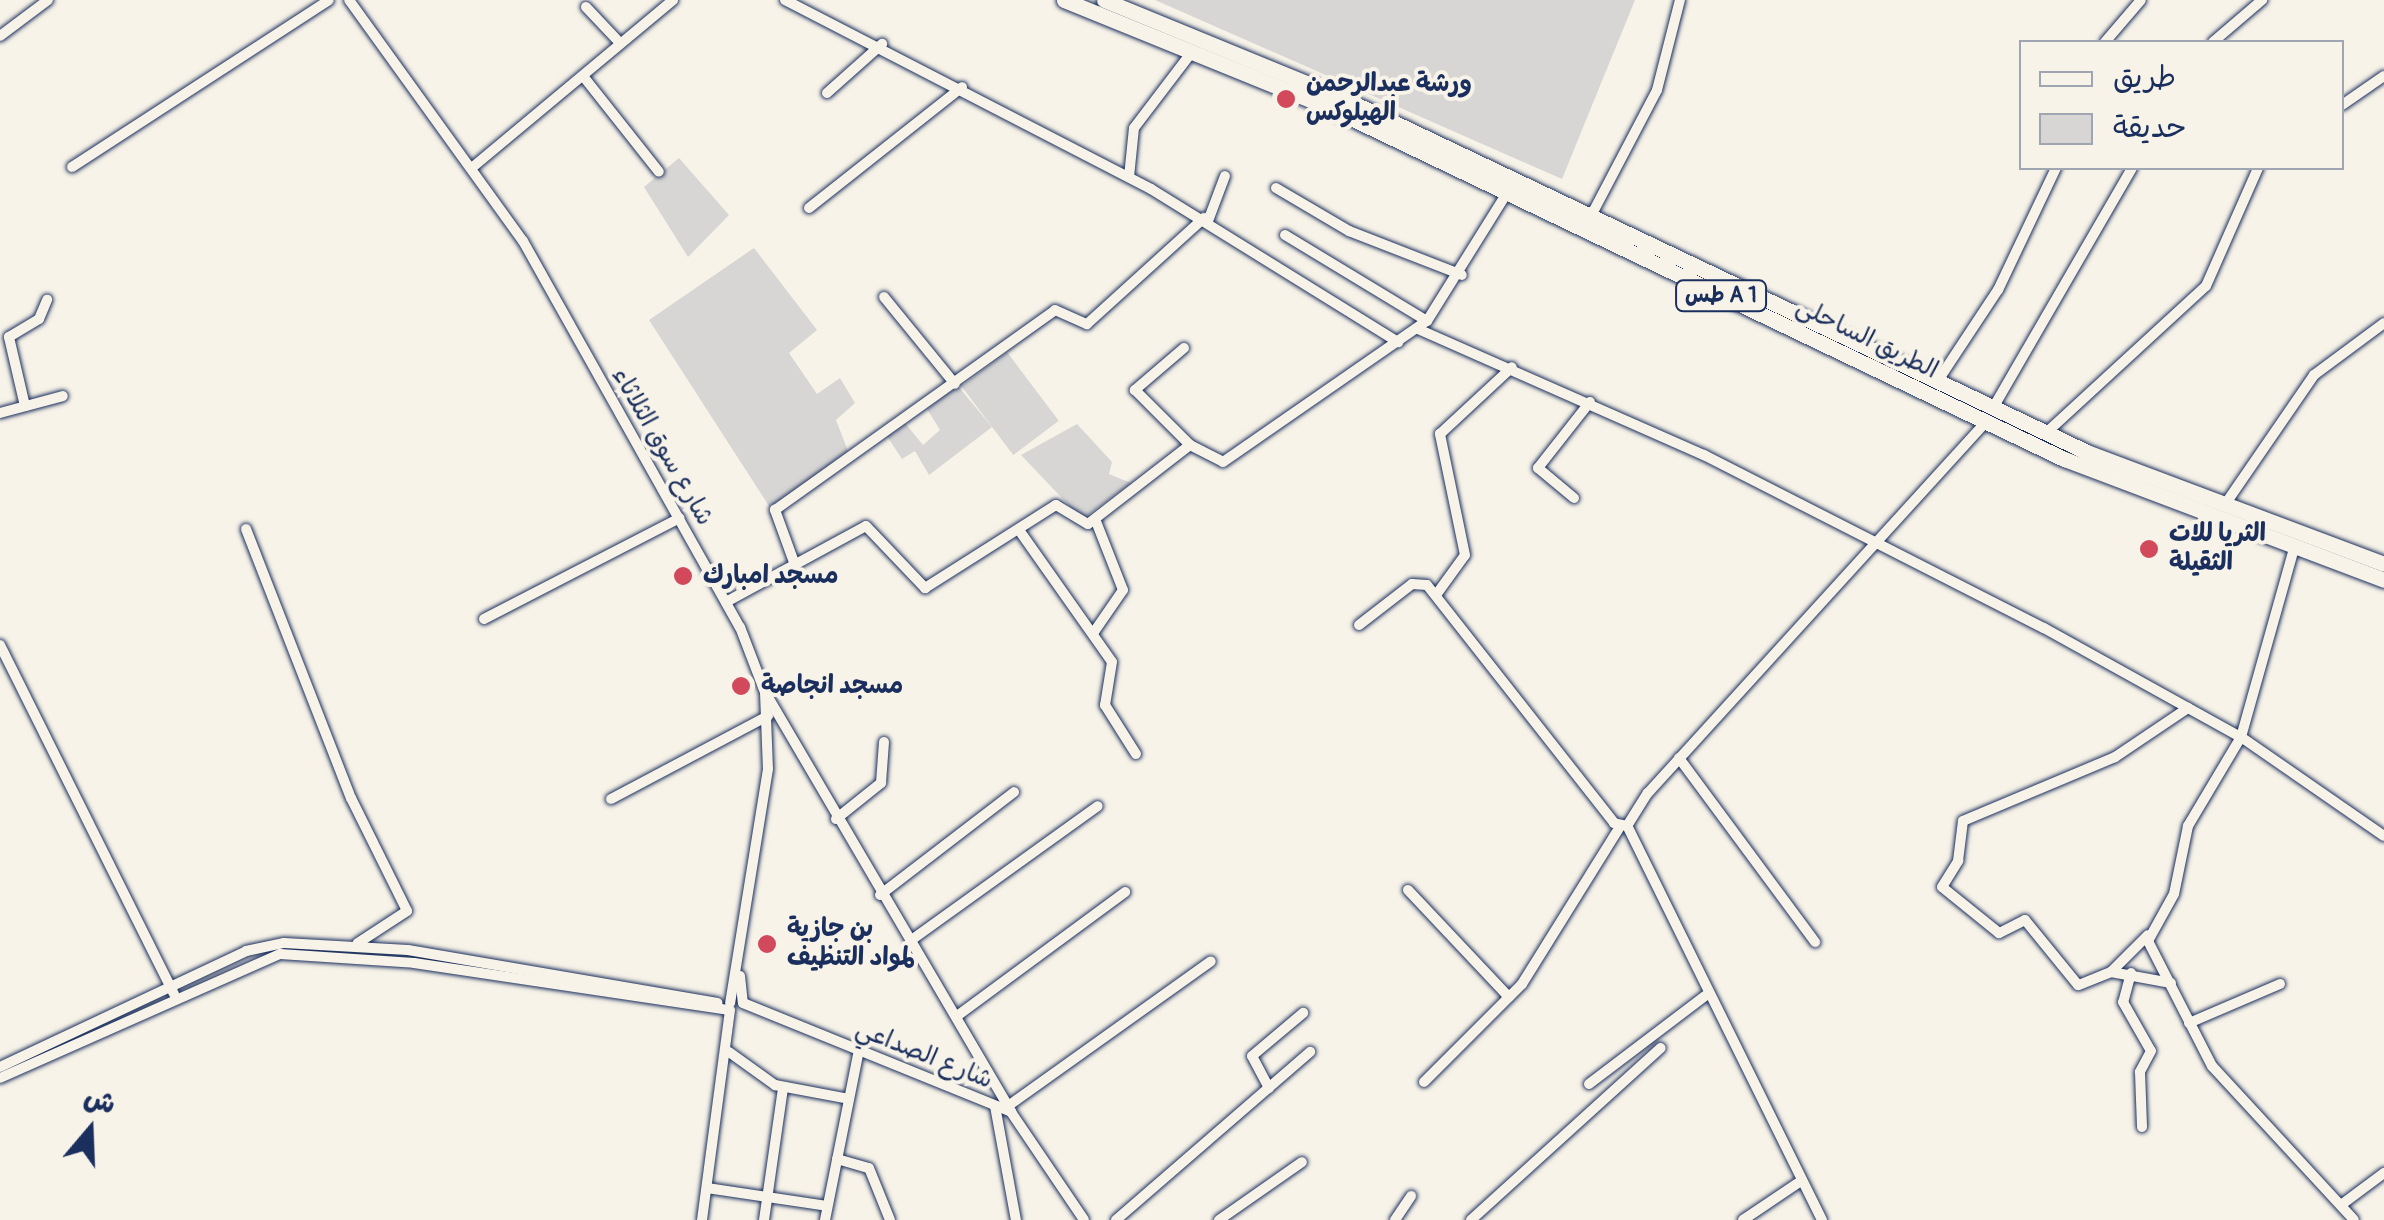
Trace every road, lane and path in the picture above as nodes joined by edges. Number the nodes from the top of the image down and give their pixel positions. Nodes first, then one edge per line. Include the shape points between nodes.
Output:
1 (48, 0) edge
2 (329, 0) edge
3 (349, 0) edge
4 (673, 0) edge
5 (785, 0) edge
6 (1064, 0) edge
7 (1104, 0) edge
8 (1680, 0) edge
9 (2141, 0) edge
10 (2262, 0) edge
11 (586, 7) dead end
12 (0, 36) edge
13 (2108, 40) edge
14 (2215, 40) edge
15 (620, 43) junction
16 (882, 44) junction
17 (1192, 52) junction
18 (583, 76) junction
19 (2384, 76) edge
20 (962, 87) junction
21 (826, 92) dead end
22 (2344, 105) edge
23 (474, 166) junction
24 (72, 168) dead end
25 (2055, 170) edge
26 (2131, 170) edge
27 (2257, 170) edge
28 (658, 172) dead end
29 (1225, 176) dead end
30 (1129, 177) junction
31 (1276, 188) dead end
32 (1507, 193) junction
33 (808, 208) dead end
34 (1592, 214) junction
35 (1206, 220) junction
36 (1285, 235) dead end
37 (1462, 276) junction
38 (884, 297) dead end
39 (48, 300) dead end
40 (2384, 324) edge
41 (1423, 325) junction
42 (1828, 338) junction
43 (1398, 342) junction
44 (1184, 348) dead end
45 (1512, 367) junction
46 (1937, 382) junction
47 (955, 384) junction
48 (63, 396) dead end
49 (1590, 402) junction
50 (25, 406) junction
51 (0, 413) edge
52 (1989, 416) junction
53 (2046, 433) junction
54 (1190, 444) junction
55 (1574, 498) dead end
56 (2224, 506) junction
57 (680, 518) junction
58 (1095, 519) junction
59 (246, 529) dead end
60 (1019, 530) junction
61 (1875, 544) junction
62 (2295, 545) junction
63 (2384, 564) edge
64 (795, 565) junction
65 (2384, 580) edge
66 (1436, 596) junction
67 (726, 602) junction
68 (484, 619) dead end
69 (1358, 625) dead end
70 (1094, 632) junction
71 (0, 646) edge
72 (765, 692) junction
73 (2188, 708) junction
74 (768, 716) junction
75 (2241, 737) junction
76 (884, 742) dead end
77 (1136, 754) dead end
78 (1679, 758) junction
79 (1014, 792) dead end
80 (611, 799) dead end
81 (1098, 806) dead end
82 (836, 820) junction
83 (1623, 827) junction
84 (2384, 836) edge
85 (1408, 890) dead end
86 (1125, 892) dead end
87 (880, 895) junction
88 (2148, 935) junction
89 (910, 941) junction
90 (1814, 942) dead end
91 (358, 943) junction
92 (1212, 961) dead end
93 (506, 964) junction
94 (2111, 972) junction
95 (2131, 974) junction
96 (505, 977) junction
97 (2171, 983) junction
98 (2280, 984) dead end
99 (174, 993) junction
100 (1704, 996) junction
101 (1509, 997) junction
102 (734, 1007) junction
103 (1303, 1014) dead end
104 (957, 1016) junction
105 (2189, 1023) junction
106 (1661, 1048) dead end
107 (860, 1050) junction
108 (729, 1052) junction
109 (1310, 1052) dead end
110 (27, 1060) junction
111 (0, 1067) edge
112 (0, 1078) edge
113 (1424, 1082) dead end
114 (1589, 1084) dead end
115 (783, 1088) junction
116 (1269, 1088) junction
117 (849, 1098) junction
118 (995, 1106) junction
119 (1010, 1109) junction
120 (2142, 1128) dead end
121 (837, 1160) junction
122 (1302, 1162) dead end
123 (2384, 1173) edge
124 (1798, 1183) junction
125 (707, 1188) junction
126 (1411, 1196) dead end
127 (768, 1197) junction
128 (827, 1206) junction
129 (2341, 1206) junction
130 (702, 1220) edge
131 (764, 1220) edge
132 (825, 1220) edge
133 (890, 1220) edge
134 (1016, 1220) edge
135 (1084, 1220) edge
136 (1116, 1220) edge
137 (1219, 1220) edge
138 (1394, 1220) edge
139 (1472, 1220) edge
140 (1743, 1220) edge
141 (1822, 1220) edge
142 (2354, 1220) edge

1 - 12 street
2 - 24 street
3 - 23 street, شارع سوق الثلاثاء
4 - 15 street
5 - 16 street
6 - 17 highway, الطريق الساحلى / طس A 1
7 - 34 highway, الطريق الساحلى
8 - 34 street via 1657,90
9 - 13 street
10 - 14 street
11 - 15 street
15 - 18 street
16 - 20 street
16 - 21 street
17 - 30 street via 1134,128
17 - 32 highway, الطريق الساحلى / طس A 1
18 - 23 street
18 - 28 street
19 - 22 street
20 - 30 street
20 - 33 street
23 - 57 street, شارع سوق الثلاثاء
25 - 46 street via 1998,290
26 - 52 street
27 - 53 street via 2206,286
29 - 35 street
30 - 35 street
31 - 37 street via 1348,231
32 - 37 street
32 - 42 highway, الطريق الساحلى / طس A 1
34 - 42 highway, الطريق الساحلى
35 - 43 street
35 - 47 street via 1086,324 1055,310
36 - 41 street
37 - 41 street
38 - 47 street
39 - 50 street via 39,319 9,336
40 - 56 street via 2314,375
41 - 43 street
41 - 45 street
42 - 46 highway, الطريق الساحلى
42 - 52 highway, الطريق الساحلى / طس A 1
43 - 54 street via 1223,462
44 - 54 street via 1136,390
45 - 49 street
45 - 66 street via 1440,434 1465,555
46 - 52 highway, الطريق الساحلى
47 - 64 street via 775,510
48 - 50 street
49 - 55 street via 1538,468
49 - 61 street
50 - 51 street
52 - 53 highway, الطريق الساحلى
52 - 61 street
52 - 62 highway, الطريق الساحلى / طس A 1
53 - 56 highway, الطريق الساحلى
54 - 58 street
56 - 63 highway, الطريق الساحلى
57 - 67 street, شارع سوق الثلاثاء
57 - 68 street
58 - 60 street via 1084,524 1056,505
58 - 70 street via 1123,590
59 - 91 street via 350,798 407,911
60 - 64 street via 925,588 866,526
60 - 70 street
61 - 73 street
61 - 78 street
62 - 65 highway, الطريق الساحلى / طس A 1
62 - 75 street
64 - 67 street
66 - 69 street via 1417,582
66 - 83 street
67 - 72 street, شارع سوق الثلاثاء
70 - 77 street via 1113,666 1105,705
71 - 99 street
72 - 74 street, شارع سوق الثلاثاء
72 - 82 street
73 - 75 street
73 - 94 street via 2115,757 1971,815 1943,880 1948,899 1995,931 2028,922 2074,984
74 - 80 street
74 - 102 street, شارع سوق الثلاثاء
75 - 84 street
75 - 88 street via 2188,826 2174,894
76 - 82 street via 881,783
78 - 83 street
78 - 90 street
79 - 87 street
81 - 89 street
82 - 87 street
83 - 100 street
83 - 101 street
85 - 101 street
86 - 104 street
87 - 89 street
88 - 94 street
88 - 97 street
89 - 104 street
91 - 93 street
91 - 99 street via 267,945
92 - 119 street
93 - 96 street
93 - 102 street
94 - 95 street
95 - 97 street
95 - 120 street via 2123,1002 2151,1052 2140,1076
96 - 99 street via 308,952 251,962
96 - 102 street
97 - 105 street
98 - 105 street
99 - 110 street
100 - 114 street
100 - 124 street
101 - 113 street
102 - 107 street, شارع الصداعي via 758,1009
102 - 108 street, شارع سوق الثلاثاء
103 - 116 street via 1252,1056
104 - 119 street
105 - 129 street via 2212,1066
106 - 139 street
107 - 117 street
107 - 118 street, شارع الصداعي
108 - 115 street
108 - 125 street, شارع سوق الثلاثاء
109 - 116 street
110 - 111 street
110 - 112 street
115 - 117 street
115 - 127 street
116 - 136 street
117 - 121 street
118 - 119 street, شارع الصداعي
118 - 134 street
119 - 135 street, شارع الصداعي
121 - 128 street
121 - 133 street via 869,1168
122 - 137 street
123 - 129 street
124 - 140 street
124 - 141 street
125 - 127 street
125 - 130 street, شارع سوق الثلاثاء
126 - 138 street
127 - 128 street
127 - 131 street
128 - 132 street
129 - 142 street

